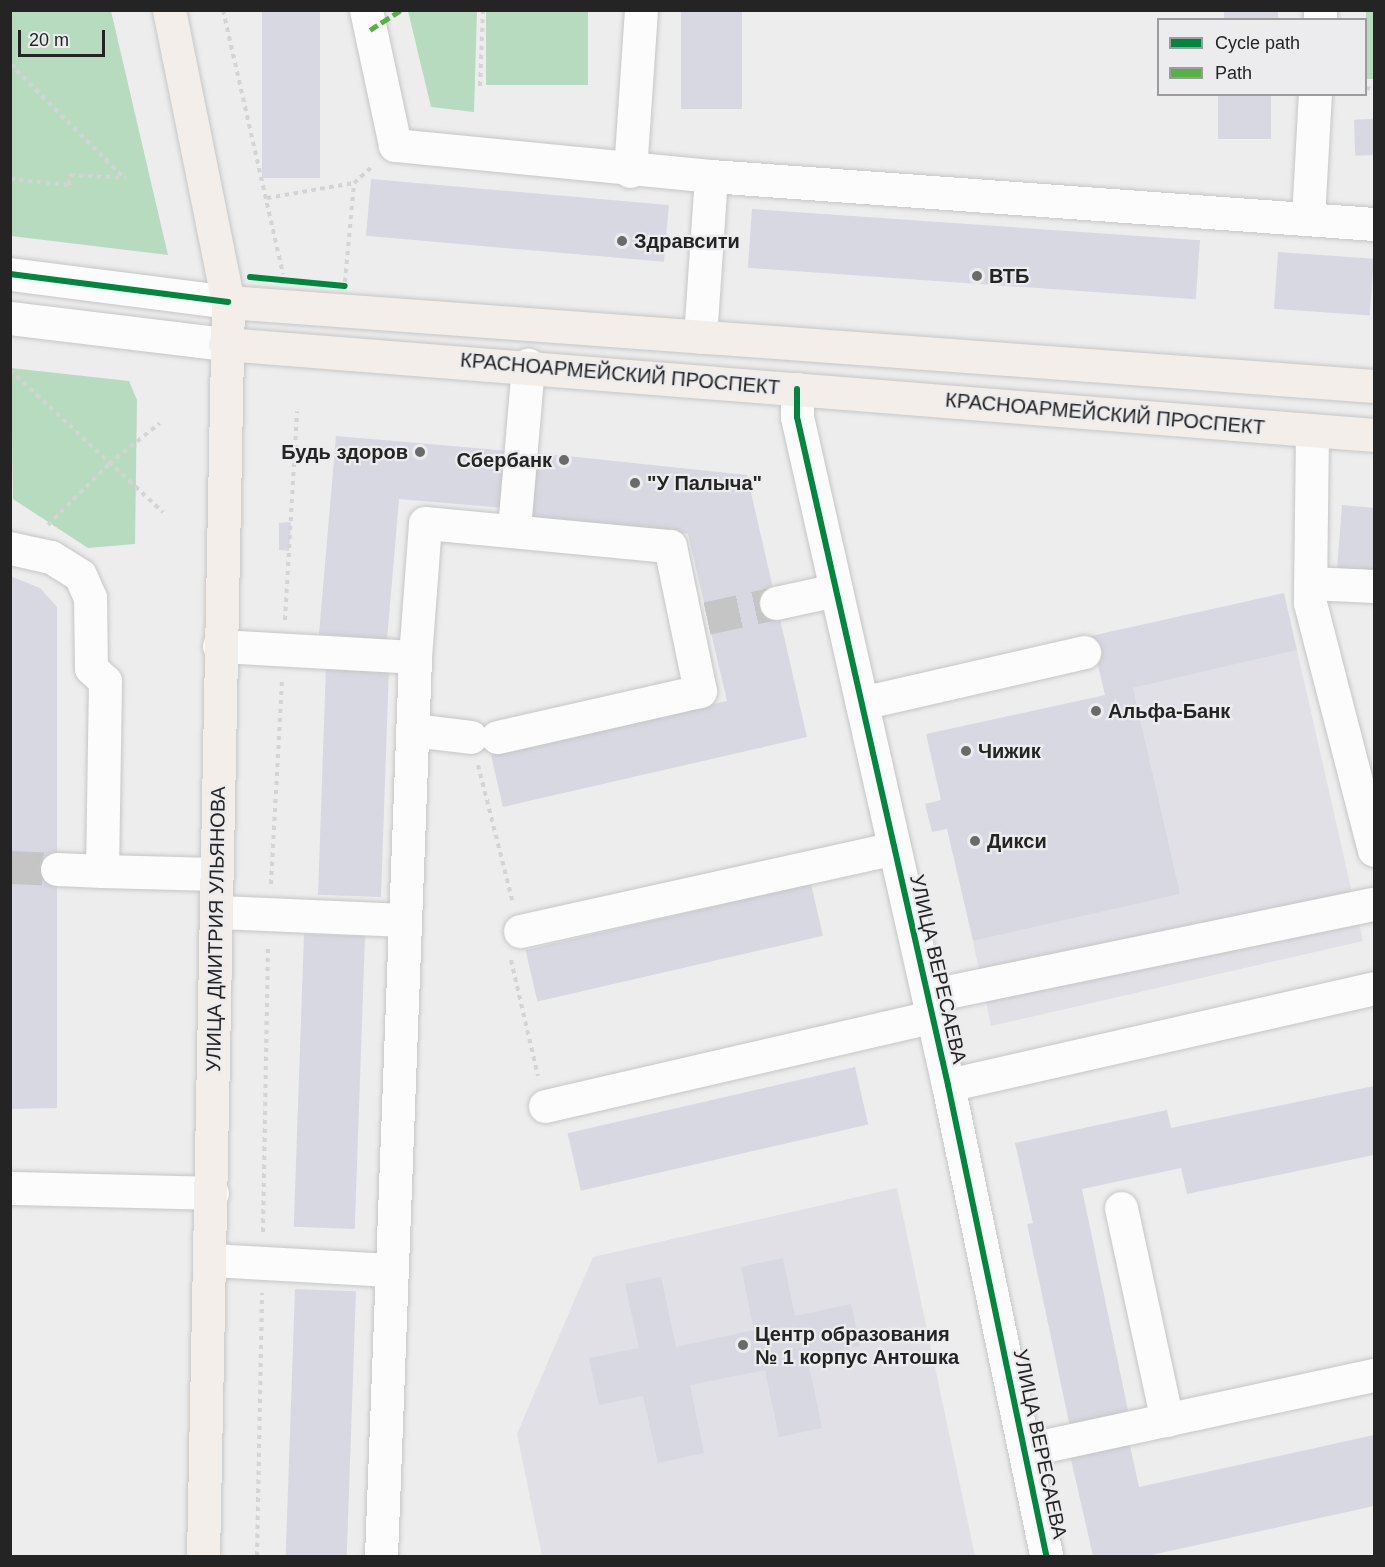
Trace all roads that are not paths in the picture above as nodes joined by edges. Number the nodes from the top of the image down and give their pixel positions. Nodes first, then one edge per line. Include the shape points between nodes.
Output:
1 (169, 10) edge
2 (366, 10) edge
3 (641, 10) edge
4 (1315, 96) edge
5 (630, 171) junction
6 (711, 176) junction
7 (1308, 218) junction
8 (1374, 224) edge
9 (10, 274) edge
10 (228, 302) junction
11 (10, 318) edge
12 (700, 338) junction
13 (225, 344) junction
14 (528, 364) junction
15 (1374, 386) edge
16 (797, 389) junction
17 (1312, 431) junction
18 (1374, 435) edge
19 (514, 529) junction
20 (16, 550) edge
21 (1310, 583) junction
22 (1374, 586) edge
23 (836, 590) junction
24 (776, 603) tunnel mouth
25 (219, 646) junction
26 (1084, 652) dead end
27 (415, 657) junction
28 (862, 703) junction
29 (413, 730) junction
30 (1372, 833) edge
31 (894, 848) junction
32 (57, 868) tunnel mouth
33 (102, 871) junction
34 (215, 874) junction
35 (1374, 904) edge
36 (219, 912) junction
37 (405, 920) junction
38 (520, 931) road end
39 (1374, 988) edge
40 (930, 1007) junction
41 (948, 1085) junction
42 (545, 1106) road end
43 (10, 1188) edge
44 (212, 1192) junction
45 (1120, 1208) dead end
46 (210, 1260) junction
47 (392, 1270) junction
48 (1374, 1375) edge
49 (1167, 1420) junction
50 (1026, 1450) junction
51 (203, 1557) edge
52 (381, 1557) edge
53 (1046, 1557) edge

1 - 10 main road, УЛИЦА ДМИТРИЯ УЛЬЯНОВА
2 - 5 street via 395,145
3 - 5 street
4 - 7 street
5 - 6 street
6 - 7 street
6 - 12 street
7 - 8 street
9 - 10 street, КРАСНОАРМЕЙСКИЙ ПРОСПЕКТ
10 - 12 main road, КРАСНОАРМЕЙСКИЙ ПРОСПЕКТ
10 - 13 main road, УЛИЦА ДМИТРИЯ УЛЬЯНОВА
11 - 13 street, КРАСНОАРМЕЙСКИЙ ПРОСПЕКТ
12 - 15 main road, КРАСНОАРМЕЙСКИЙ ПРОСПЕКТ
13 - 14 main road, КРАСНОАРМЕЙСКИЙ ПРОСПЕКТ
13 - 25 main road, УЛИЦА ДМИТРИЯ УЛЬЯНОВА
14 - 16 main road, КРАСНОАРМЕЙСКИЙ ПРОСПЕКТ
14 - 19 street
16 - 17 main road, КРАСНОАРМЕЙСКИЙ ПРОСПЕКТ
16 - 23 street, УЛИЦА ВЕРЕСАЕВА via 797,417
17 - 18 main road, КРАСНОАРМЕЙСКИЙ ПРОСПЕКТ
17 - 21 street
19 - 27 street via 425,523
19 - 29 street via 670,546 697,621 700,691 484,737
20 - 33 street via 51,557 80,575 90,597 91,668 105,681
21 - 22 street
21 - 30 street via 1310,603
23 - 24 street
23 - 28 street, УЛИЦА ВЕРЕСАЕВА
25 - 27 street
25 - 34 main road, УЛИЦА ДМИТРИЯ УЛЬЯНОВА
26 - 28 street
27 - 29 street
28 - 31 street, УЛИЦА ВЕРЕСАЕВА
29 - 37 street
31 - 38 street
31 - 40 street, УЛИЦА ВЕРЕСАЕВА
32 - 33 street
33 - 34 street
34 - 36 main road, УЛИЦА ДМИТРИЯ УЛЬЯНОВА
35 - 40 street
36 - 37 street
36 - 44 main road, УЛИЦА ДМИТРИЯ УЛЬЯНОВА
37 - 47 street
39 - 41 street
40 - 41 street, УЛИЦА ВЕРЕСАЕВА
40 - 42 street
41 - 50 street, УЛИЦА ВЕРЕСАЕВА
43 - 44 street
44 - 46 main road, УЛИЦА ДМИТРИЯ УЛЬЯНОВА
45 - 49 street
46 - 47 street
46 - 51 main road, УЛИЦА ДМИТРИЯ УЛЬЯНОВА
47 - 52 street
48 - 49 street
49 - 50 street
50 - 53 street, УЛИЦА ВЕРЕСАЕВА

